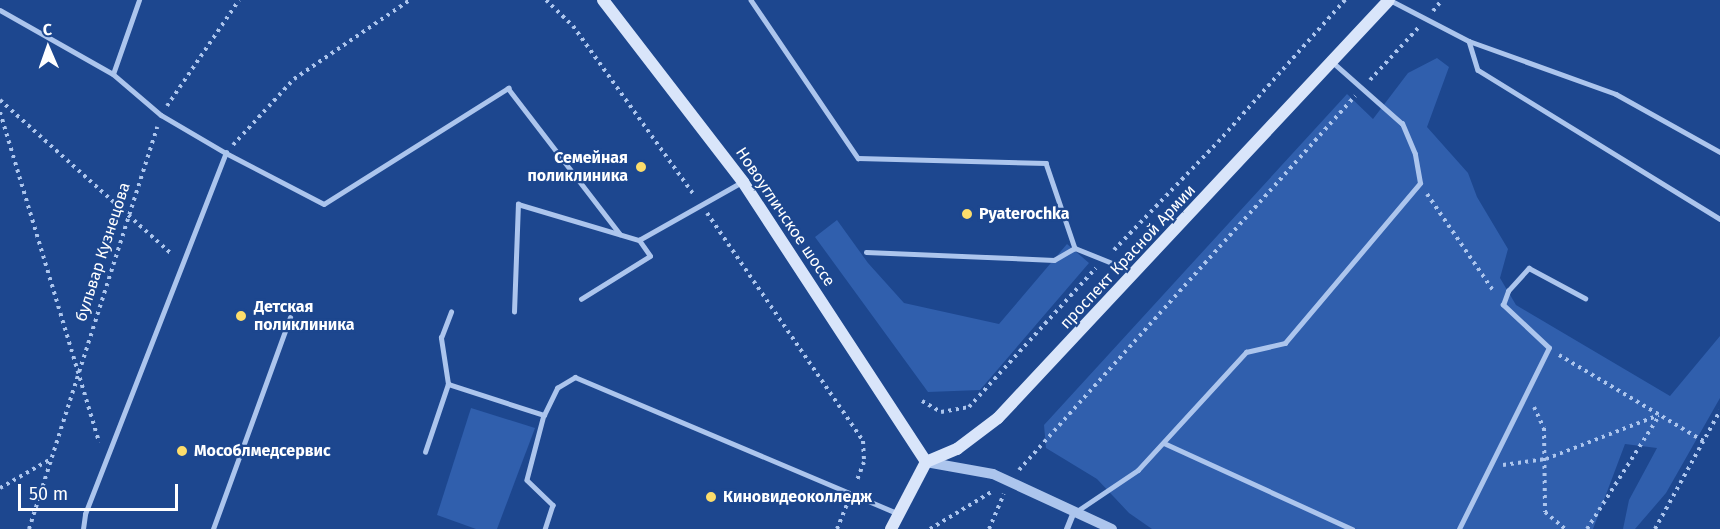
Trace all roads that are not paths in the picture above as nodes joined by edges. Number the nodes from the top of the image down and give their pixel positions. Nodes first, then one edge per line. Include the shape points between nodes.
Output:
1 (139, 0) edge
2 (603, 0) edge
3 (751, 0) edge
4 (1390, 0) edge
5 (0, 10) edge
6 (1469, 41) junction
7 (1333, 63) junction
8 (113, 74) junction
9 (1720, 152) edge
10 (226, 153) junction
11 (743, 182) junction
12 (1720, 219) edge
13 (620, 234) junction
14 (639, 240) junction
15 (1075, 248) junction
16 (866, 252) dead end
17 (1136, 273) junction
18 (1585, 298) dead end
19 (581, 299) dead end
20 (451, 312) dead end
21 (513, 312) dead end
22 (290, 318) dead end
23 (448, 384) junction
24 (544, 415) junction
25 (1164, 443) junction
26 (425, 452) dead end
27 (926, 462) junction
28 (1074, 512) junction
29 (899, 514) junction
30 (83, 529) edge
31 (213, 529) edge
32 (545, 529) edge
33 (891, 529) edge
34 (1067, 529) edge
35 (1112, 529) edge
36 (1352, 529) edge
37 (1459, 529) edge

1 - 8 lane
2 - 11 main road, Новоугличское шоссе
3 - 15 lane via 858,158 1046,163
4 - 6 lane
4 - 7 main road, проспект Красной Армии
5 - 8 lane
6 - 9 lane via 1616,94
6 - 12 lane via 1478,70
7 - 17 main road, проспект Красной Армии
7 - 25 lane via 1402,124 1415,153 1420,183 1285,343 1246,352
8 - 10 lane via 161,115
10 - 13 lane via 324,204 508,88
10 - 30 lane via 105,461
11 - 14 lane
11 - 27 main road, Новоугличское шоссе
13 - 14 lane
13 - 21 lane via 518,204
14 - 19 lane via 650,256
15 - 16 lane via 1054,260
15 - 17 lane
17 - 27 main road, проспект Красной Армии via 998,418 957,449
18 - 37 lane via 1529,268 1508,291 1503,305 1549,348
20 - 23 lane via 441,339
22 - 31 lane
23 - 24 lane
23 - 26 lane
24 - 29 lane via 556,388 575,377
24 - 32 lane via 527,480 553,505
25 - 28 lane via 1138,470
25 - 36 lane
27 - 28 street via 993,474
27 - 29 main road
28 - 34 street
28 - 35 street
29 - 33 main road

